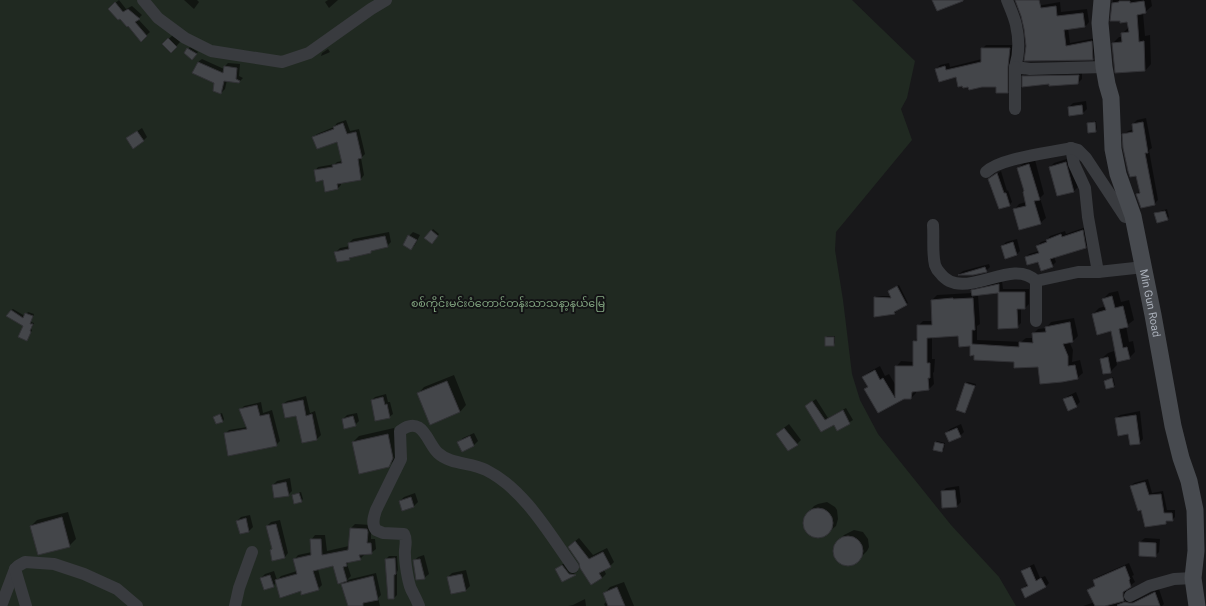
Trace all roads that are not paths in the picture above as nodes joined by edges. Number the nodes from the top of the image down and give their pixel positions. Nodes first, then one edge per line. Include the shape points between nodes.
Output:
1 (143, 0) edge
2 (386, 0) edge
3 (1007, 0) edge
4 (1102, 0) edge
5 (1104, 66) junction
6 (1015, 67) junction
7 (1015, 109) dead end
8 (1071, 148) junction
9 (986, 172) dead end
10 (1133, 216) junction
11 (933, 225) dead end
12 (1144, 267) junction
13 (1098, 272) junction
14 (1036, 281) junction
15 (1036, 321) dead end
16 (252, 552) dead end
17 (573, 567) dead end
18 (15, 570) junction
19 (1193, 578) junction
20 (1130, 596) dead end
21 (1, 606) edge
22 (26, 606) edge
23 (137, 606) edge
24 (235, 606) edge
25 (419, 606) edge
26 (1197, 606) edge

1 - 2 street via 158,18 185,38 211,51 282,62 309,53
3 - 6 street via 1016,25 1018,45
4 - 5 street, Min Gun Road via 1100,23
5 - 6 street via 1030,69
5 - 10 street, Min Gun Road via 1111,98 1113,149 1118,174
6 - 7 street
8 - 9 street via 1015,159 994,166
8 - 10 street via 1082,153 1125,217
8 - 13 street via 1074,164 1085,188
10 - 12 street, Min Gun Road
11 - 14 street via 935,267 944,278 955,284 1016,274 1030,275
12 - 13 street
12 - 19 street, Min Gun Road via 1173,426 1195,510 1196,551
13 - 14 street via 1078,272
14 - 15 street
16 - 24 street
17 - 25 street via 546,527 516,491 486,470 452,461 438,453 422,430 411,426 400,431 401,459 373,518 376,530 404,534 408,579
18 - 21 street
18 - 22 street
18 - 23 street via 25,562 54,564 118,589
19 - 20 street via 1174,578 1149,586
19 - 26 street, Min Gun Road

